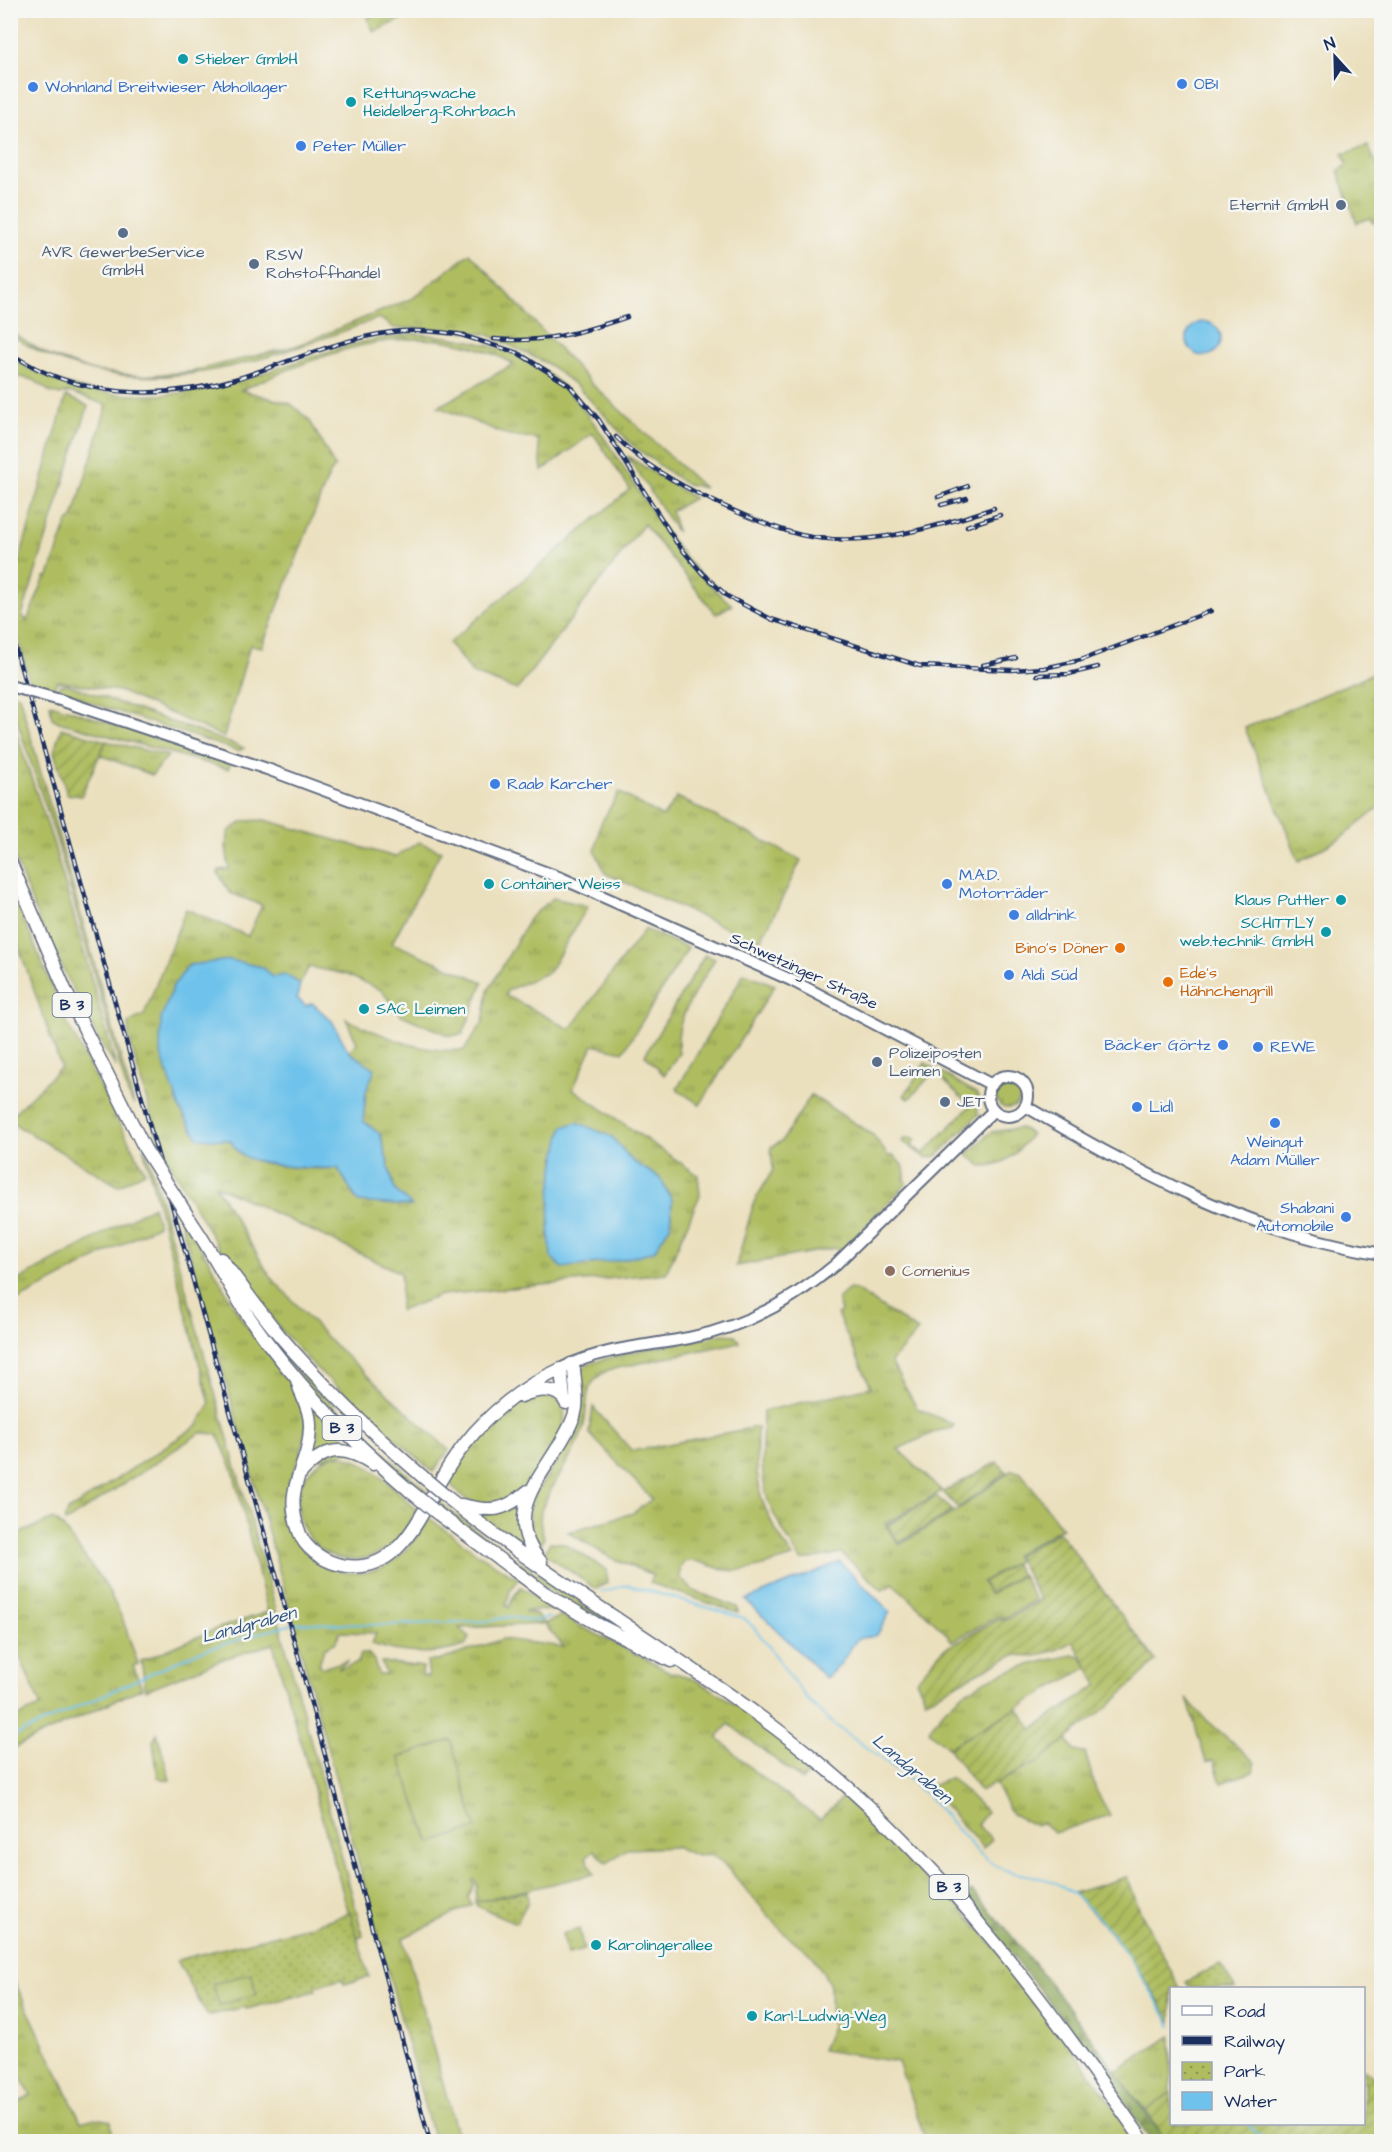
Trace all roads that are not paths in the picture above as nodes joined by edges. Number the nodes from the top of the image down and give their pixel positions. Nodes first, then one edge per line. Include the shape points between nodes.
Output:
1 (10, 686) edge
2 (10, 861) edge
3 (992, 1085) junction
4 (1025, 1106) junction
5 (994, 1110) junction
6 (204, 1241) junction
7 (1382, 1254) edge
8 (566, 1366) junction
9 (297, 1380) junction
10 (564, 1399) junction
11 (508, 1401) junction
12 (570, 1425) junction
13 (390, 1474) junction
14 (297, 1477) junction
15 (532, 1487) junction
16 (452, 1501) junction
17 (551, 1575) junction
18 (702, 1676) junction
19 (1144, 2142) edge

1 - 3 main road, Schwetzinger Straße, bridge via 300,781 456,837 791,980
2 - 6 main road, B 3, bridge via 67,994 132,1128
3 - 4 main road via 1004,1076 1019,1080 1028,1092
3 - 5 main road via 988,1100
4 - 5 main road via 1012,1115
4 - 7 main road via 1143,1173 1233,1215 1306,1238
5 - 8 main road via 842,1259 785,1302 714,1332 616,1350
6 - 9 main road, B 3 via 248,1315
6 - 16 main road, B 3, bridge via 318,1378 365,1426
8 - 10 main road
8 - 11 main road
8 - 12 main road via 574,1370 576,1408
9 - 13 main road, B 3
9 - 14 main road via 310,1428
10 - 11 main road via 540,1390
10 - 12 main road
11 - 14 main road via 461,1448 405,1542 376,1563 348,1566 329,1562 315,1553 300,1536 293,1514
12 - 15 main road via 564,1443
13 - 14 main road via 349,1451 335,1450 318,1456
13 - 18 main road, B 3, bridge via 545,1593 595,1623
15 - 16 main road via 501,1509 485,1510
15 - 17 main road via 523,1510 524,1533 533,1553
16 - 17 main road, B 3
17 - 18 main road, B 3
18 - 19 main road, B 3 via 828,1770 924,1860 1036,1991

